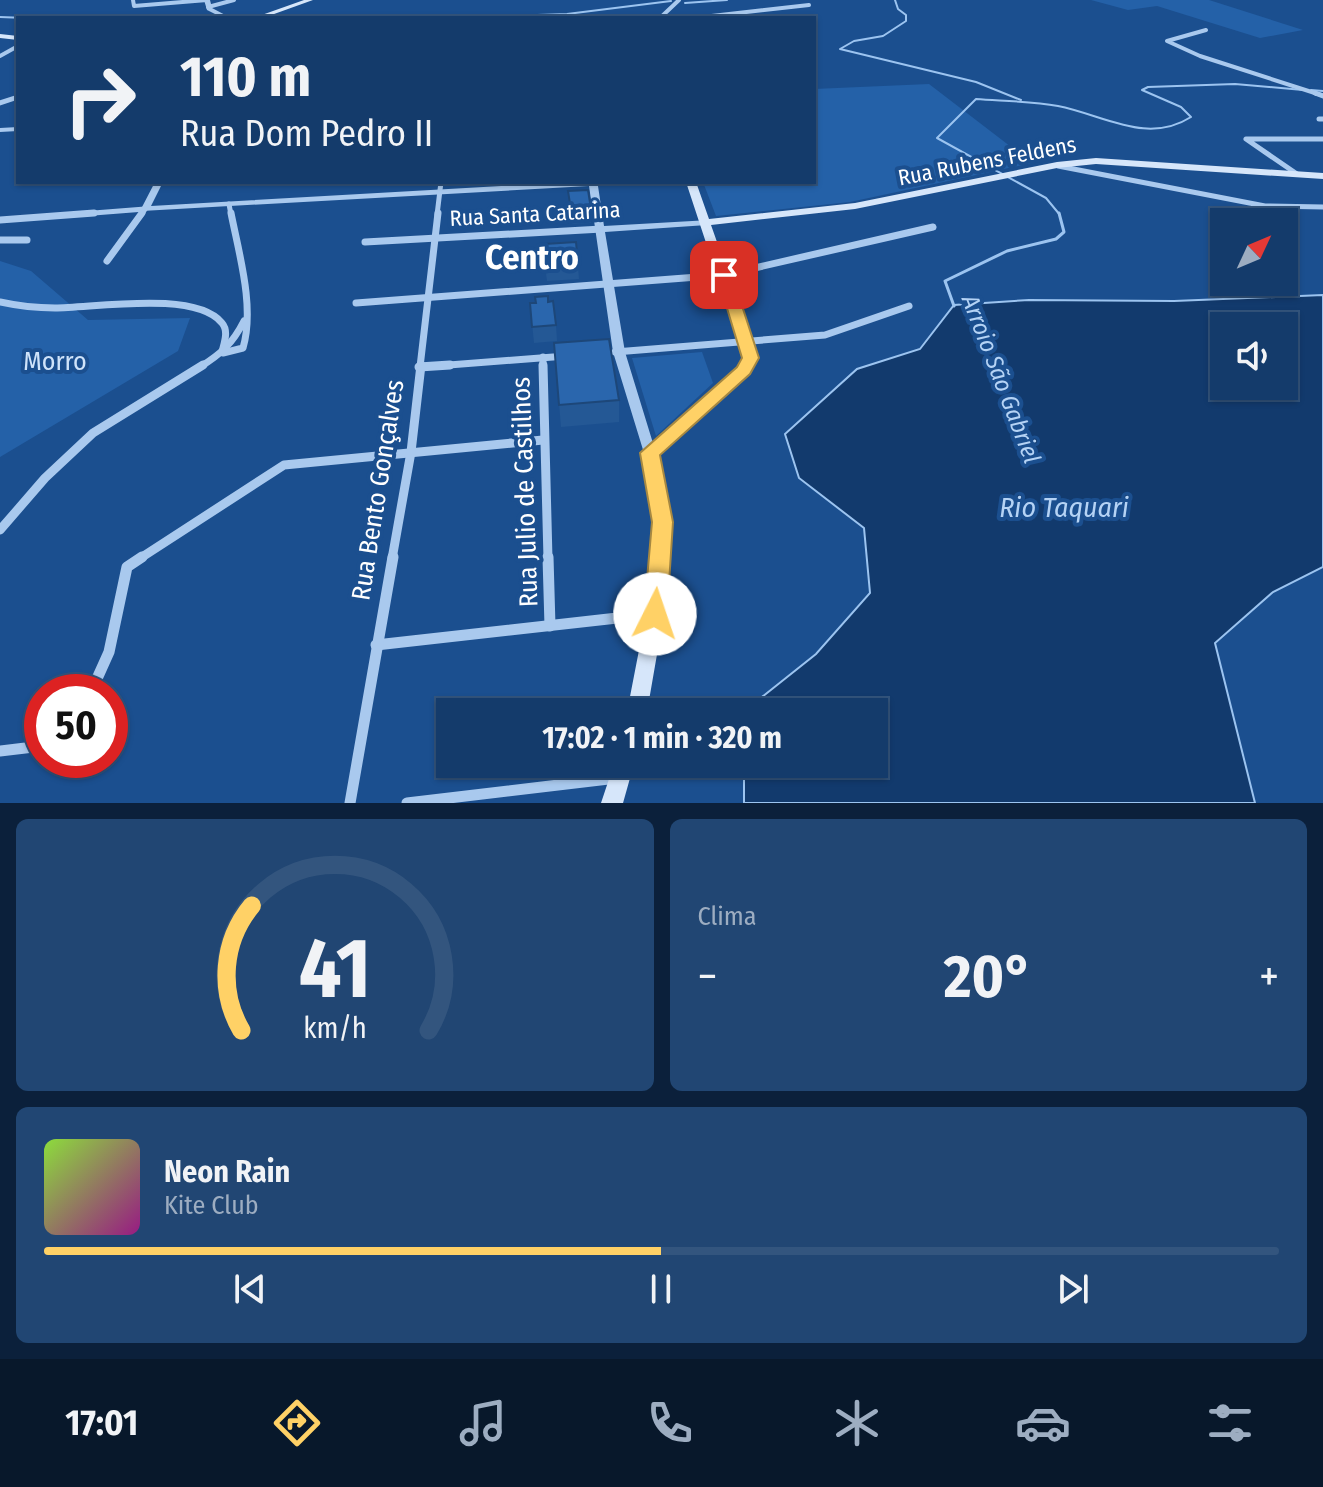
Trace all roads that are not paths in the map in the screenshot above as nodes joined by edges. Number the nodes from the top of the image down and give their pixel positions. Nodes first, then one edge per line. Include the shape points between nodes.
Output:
1 (234, 0) edge
2 (310, 0) edge
3 (679, 0) edge
4 (207, 2) edge
5 (133, 3) edge
6 (809, 5) dead end
7 (225, 16) edge
8 (262, 16) edge
9 (662, 16) edge
10 (712, 16) edge
11 (1206, 30) dead end
12 (1323, 96) edge
13 (15, 98) edge
14 (0, 100) edge
15 (1323, 139) edge
16 (1057, 165) junction
17 (1297, 174) junction
18 (1323, 176) edge
19 (158, 184) edge
20 (532, 184) edge
21 (594, 184) edge
22 (692, 184) edge
23 (440, 187) edge
24 (229, 204) junction
25 (1323, 207) edge
26 (145, 209) junction
27 (0, 220) edge
28 (707, 222) junction
29 (933, 227) dead end
30 (602, 229) junction
31 (433, 238) junction
32 (0, 240) edge
33 (27, 240) dead end
34 (365, 242) dead end
35 (107, 261) dead end
36 (724, 275) junction
37 (608, 285) junction
38 (427, 295) junction
39 (0, 302) edge
40 (356, 303) dead end
41 (909, 306) dead end
42 (747, 340) junction
43 (619, 352) junction
44 (222, 353) junction
45 (603, 353) edge
46 (573, 355) edge
47 (543, 357) junction
48 (419, 367) junction
49 (543, 440) junction
50 (411, 452) junction
51 (650, 453) junction
52 (0, 530) edge
53 (655, 614) junction
54 (550, 626) junction
55 (376, 645) junction
56 (100, 674) edge
57 (640, 698) edge
58 (24, 748) edge
59 (0, 751) edge
60 (575, 778) edge
61 (620, 778) edge
62 (350, 803) edge
63 (407, 803) edge
64 (612, 803) edge

1 - 4 street
2 - 8 main road
3 - 9 street
4 - 5 street
4 - 7 street
6 - 10 street
11 - 12 street via 1167,41
13 - 14 street
15 - 17 street via 1246,139
16 - 17 main road, Rua Rubens Feldens via 1141,162
16 - 25 street via 1265,206
16 - 28 main road, Rua Rubens Feldens via 844,208
17 - 18 main road, Rua Rubens Feldens
19 - 26 street
20 - 23 street
21 - 30 street
22 - 28 main road
23 - 24 street
23 - 31 street, Rua Bento Gonçalves
24 - 26 street
24 - 44 street via 247,328 245,347
26 - 27 street
26 - 35 street
28 - 30 street, Rua Santa Catarina
28 - 36 main road
29 - 36 street
30 - 31 street, Rua Santa Catarina
30 - 37 street
31 - 34 street, Rua Santa Catarina
31 - 38 street, Rua Bento Gonçalves
32 - 33 street
36 - 37 street
36 - 42 main road
37 - 38 street
37 - 43 street
38 - 40 street
38 - 48 street, Rua Bento Gonçalves
39 - 44 street via 49,308 188,306 225,324
41 - 42 street via 825,335
42 - 43 street
42 - 51 main road via 749,364
43 - 45 street
43 - 51 street
44 - 52 street via 93,433
46 - 47 street
47 - 48 street
47 - 49 street, Rua Julio de Castilhos
48 - 50 street, Rua Bento Gonçalves
49 - 50 street
49 - 54 street, Rua Julio de Castilhos
50 - 55 street, Rua Bento Gonçalves
50 - 56 street via 284,465 145,554 127,567 119,588 113,638
51 - 53 main road via 662,522
53 - 54 street
53 - 57 main road
54 - 55 street
55 - 62 street, Rua Bento Gonçalves
58 - 59 street
60 - 63 street
61 - 64 main road

